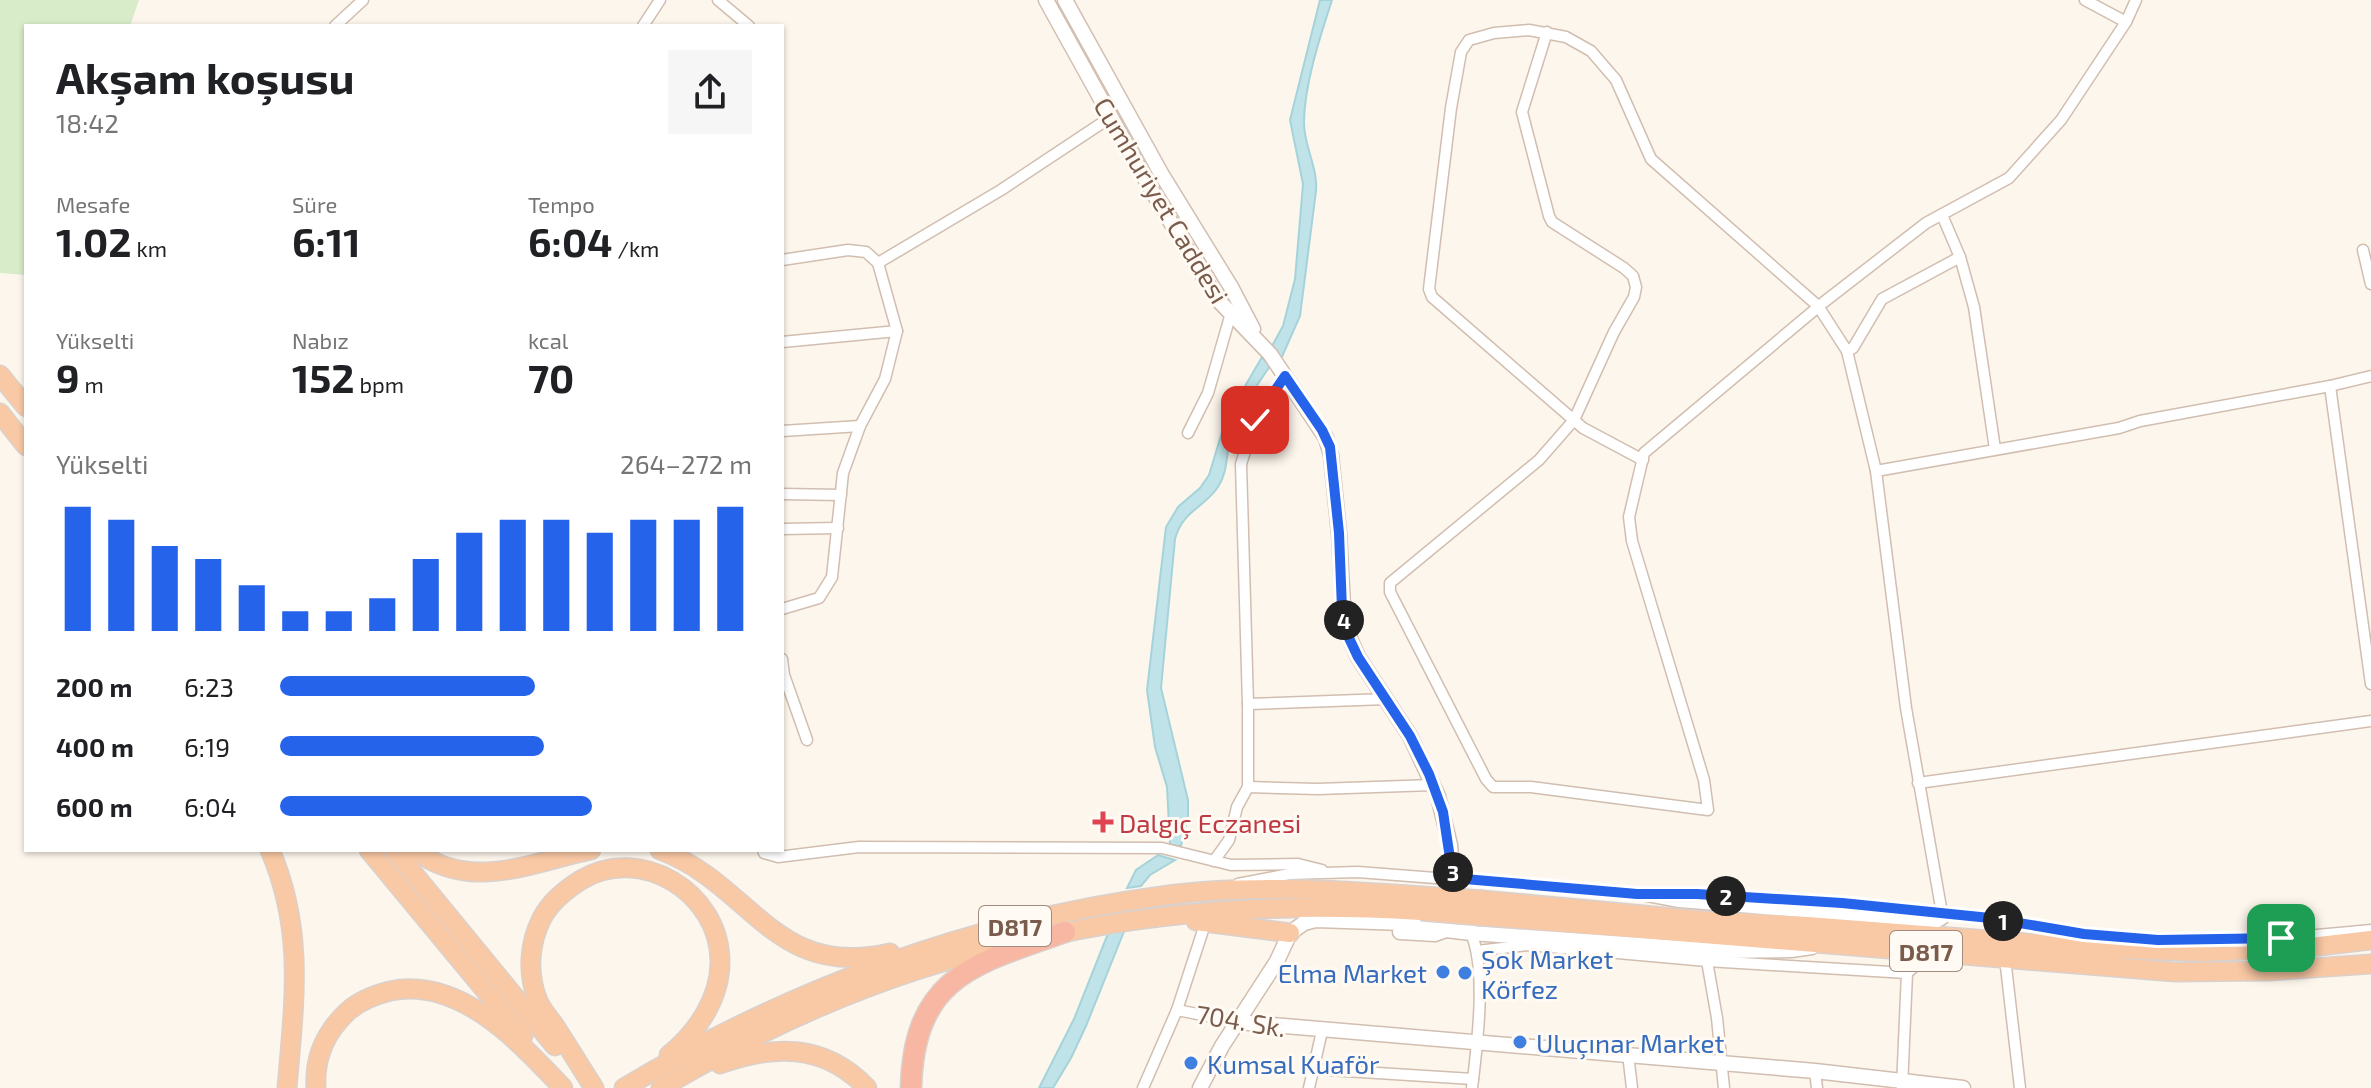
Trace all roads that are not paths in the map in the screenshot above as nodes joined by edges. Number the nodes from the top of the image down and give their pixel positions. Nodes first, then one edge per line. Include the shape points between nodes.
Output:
1 (363, 0) edge
2 (660, 0) edge
3 (718, 0) edge
4 (1046, 0) edge
5 (1065, 0) edge
6 (2085, 0) edge
7 (2136, 0) edge
8 (2126, 22) junction
9 (337, 24) edge
10 (644, 24) edge
11 (742, 24) edge
12 (1547, 32) junction
13 (1111, 117) junction
14 (1942, 215) junction
15 (2363, 250) dead end
16 (1960, 257) junction
17 (784, 260) edge
18 (878, 263) junction
19 (2371, 284) edge
20 (1818, 306) junction
21 (1231, 313) junction
22 (897, 331) junction
23 (1259, 340) junction
24 (784, 342) edge
25 (1847, 351) junction
26 (0, 375) edge
27 (1285, 376) junction
28 (2371, 376) edge
29 (2330, 386) junction
30 (0, 405) edge
31 (24, 405) edge
32 (0, 413) edge
33 (1574, 420) junction
34 (860, 426) junction
35 (784, 431) edge
36 (1188, 433) dead end
37 (24, 434) edge
38 (24, 443) edge
39 (1995, 449) junction
40 (1643, 460) junction
41 (1876, 471) junction
42 (784, 494) edge
43 (841, 495) junction
44 (838, 528) junction
45 (784, 529) edge
46 (784, 608) edge
47 (784, 678) edge
48 (2371, 684) edge
49 (1386, 699) junction
50 (1248, 704) junction
51 (2371, 721) edge
52 (807, 740) dead end
53 (1918, 783) junction
54 (1433, 785) junction
55 (1248, 787) junction
56 (271, 852) edge
57 (371, 852) edge
58 (396, 852) edge
59 (419, 852) edge
60 (583, 852) edge
61 (666, 852) edge
62 (764, 852) edge
63 (1214, 861) junction
64 (1327, 872) junction
65 (1453, 878) junction
66 (1224, 891) junction
67 (1421, 904) junction
68 (1481, 908) junction
69 (1943, 914) junction
70 (1158, 916) junction
71 (1206, 921) junction
72 (1002, 929) junction
73 (1295, 930) junction
74 (2371, 930) edge
75 (1065, 932) junction
76 (1471, 933) junction
77 (2371, 940) edge
78 (1841, 943) junction
79 (1477, 951) junction
80 (1932, 952) junction
81 (2005, 958) junction
82 (1707, 961) junction
83 (2371, 964) edge
84 (1907, 973) junction
85 (1177, 1010) junction
86 (1237, 1022) junction
87 (1322, 1031) junction
88 (1477, 1041) junction
89 (1628, 1054) junction
90 (1720, 1063) junction
91 (1313, 1069) junction
92 (1815, 1071) junction
93 (635, 1082) edge
94 (1473, 1084) edge
95 (1902, 1084) edge
96 (1940, 1086) edge
97 (287, 1088) edge
98 (316, 1088) edge
99 (564, 1088) edge
100 (592, 1088) edge
101 (662, 1088) edge
102 (867, 1088) edge
103 (911, 1088) edge
104 (1143, 1088) edge
105 (1200, 1088) edge
106 (1309, 1088) edge
107 (1632, 1088) edge
108 (1724, 1088) edge
109 (1817, 1088) edge
110 (1963, 1088) edge
111 (2020, 1088) edge

1 - 9 street
2 - 10 street
3 - 11 street
4 - 13 street, Cumhuriyet Caddesi
5 - 23 street
6 - 8 street
7 - 8 street
8 - 14 street via 2061,120 2009,178
12 - 20 street via 1591,51 1604,64 1651,159
12 - 33 street via 1522,112 1549,216 1624,268 1636,287
12 - 33 street via 1494,33 1469,40 1461,52 1429,289
13 - 18 street
13 - 21 street, Cumhuriyet Caddesi via 1204,278
14 - 16 street
14 - 20 street
15 - 19 street
16 - 25 street via 1882,299
16 - 39 street via 1974,307
17 - 18 street via 860,249
18 - 22 street
20 - 25 street
20 - 40 street via 1644,453
21 - 23 street, Cumhuriyet Caddesi
21 - 36 street via 1208,393
22 - 24 street
22 - 34 street via 885,379
23 - 27 street, Cumhuriyet Caddesi
25 - 41 street
26 - 31 highway
27 - 49 street, Cumhuriyet Caddesi via 1330,447 1344,625
27 - 50 street via 1255,420 1241,464
28 - 29 street
29 - 39 street
29 - 48 street
30 - 37 highway
32 - 38 highway
33 - 40 street
33 - 40 street via 1539,460 1390,583 1390,592 1493,787 1531,787 1708,810 1704,780 1632,541 1629,517
34 - 35 street
34 - 43 street
39 - 41 street
41 - 53 street
42 - 43 street
43 - 44 street
44 - 45 street
44 - 46 street via 826,588 819,598
47 - 52 street
49 - 50 street
49 - 54 street, Cumhuriyet Caddesi
50 - 55 street
51 - 53 street
53 - 69 street
54 - 55 street
54 - 65 street, Cumhuriyet Caddesi via 1443,812
55 - 63 street via 1229,840
56 - 97 highway via 291,916 296,966
57 - 99 highway
58 - 100 highway
59 - 60 highway via 455,870 491,873
61 - 72 highway via 709,876 768,928 820,955 878,956
62 - 63 street via 778,857 859,847 1162,848
63 - 64 street via 1309,865
64 - 65 street
64 - 66 street via 1259,878
65 - 69 street via 1679,902 1800,906 1936,923
65 - 76 street, Cumhuriyet Caddesi
66 - 67 highway, D817 via 1353,891
66 - 72 highway, D817 via 1136,900
67 - 68 highway, D817, bridge
67 - 70 highway, D817 via 1230,908
68 - 77 highway, D817 via 2092,948 2206,952
68 - 78 highway, D817
69 - 74 street via 2158,940
70 - 71 highway
70 - 75 highway, D817
71 - 73 highway
71 - 85 street
72 - 93 highway, D817 via 809,992
73 - 76 street
73 - 86 street
75 - 101 highway, D817 via 1002,946 815,1009 714,1056
75 - 103 highway via 967,969 943,988 917,1035
76 - 78 street via 1724,951
76 - 79 street
78 - 80 highway, D817
79 - 82 street via 1528,945
79 - 88 street
80 - 81 highway, D817
80 - 84 street
81 - 83 highway, D817 via 2175,972
81 - 111 street
82 - 84 street
82 - 90 street
84 - 95 street
85 - 86 street, 704. Sk.
85 - 104 street, 704. Sk.
86 - 87 street, 704. Sk.
86 - 105 street
87 - 88 street, 704. Sk.
87 - 91 street
88 - 89 street, 704. Sk.
88 - 94 street
89 - 90 street, 704. Sk.
89 - 107 street
90 - 92 street, 704. Sk.
90 - 108 street
91 - 94 street
91 - 106 street
92 - 95 street, 704. Sk.
92 - 109 street
93 - 100 highway via 694,1030 718,985 720,960 716,934 685,888 641,868 614,868 591,874 548,906 531,952 539,1001
95 - 96 street, 704. Sk.
96 - 110 street, 704. Sk.
98 - 99 highway via 320,1051 329,1030 350,1009 373,995 425,988 479,1013
101 - 102 highway via 727,1061 795,1051 825,1057

